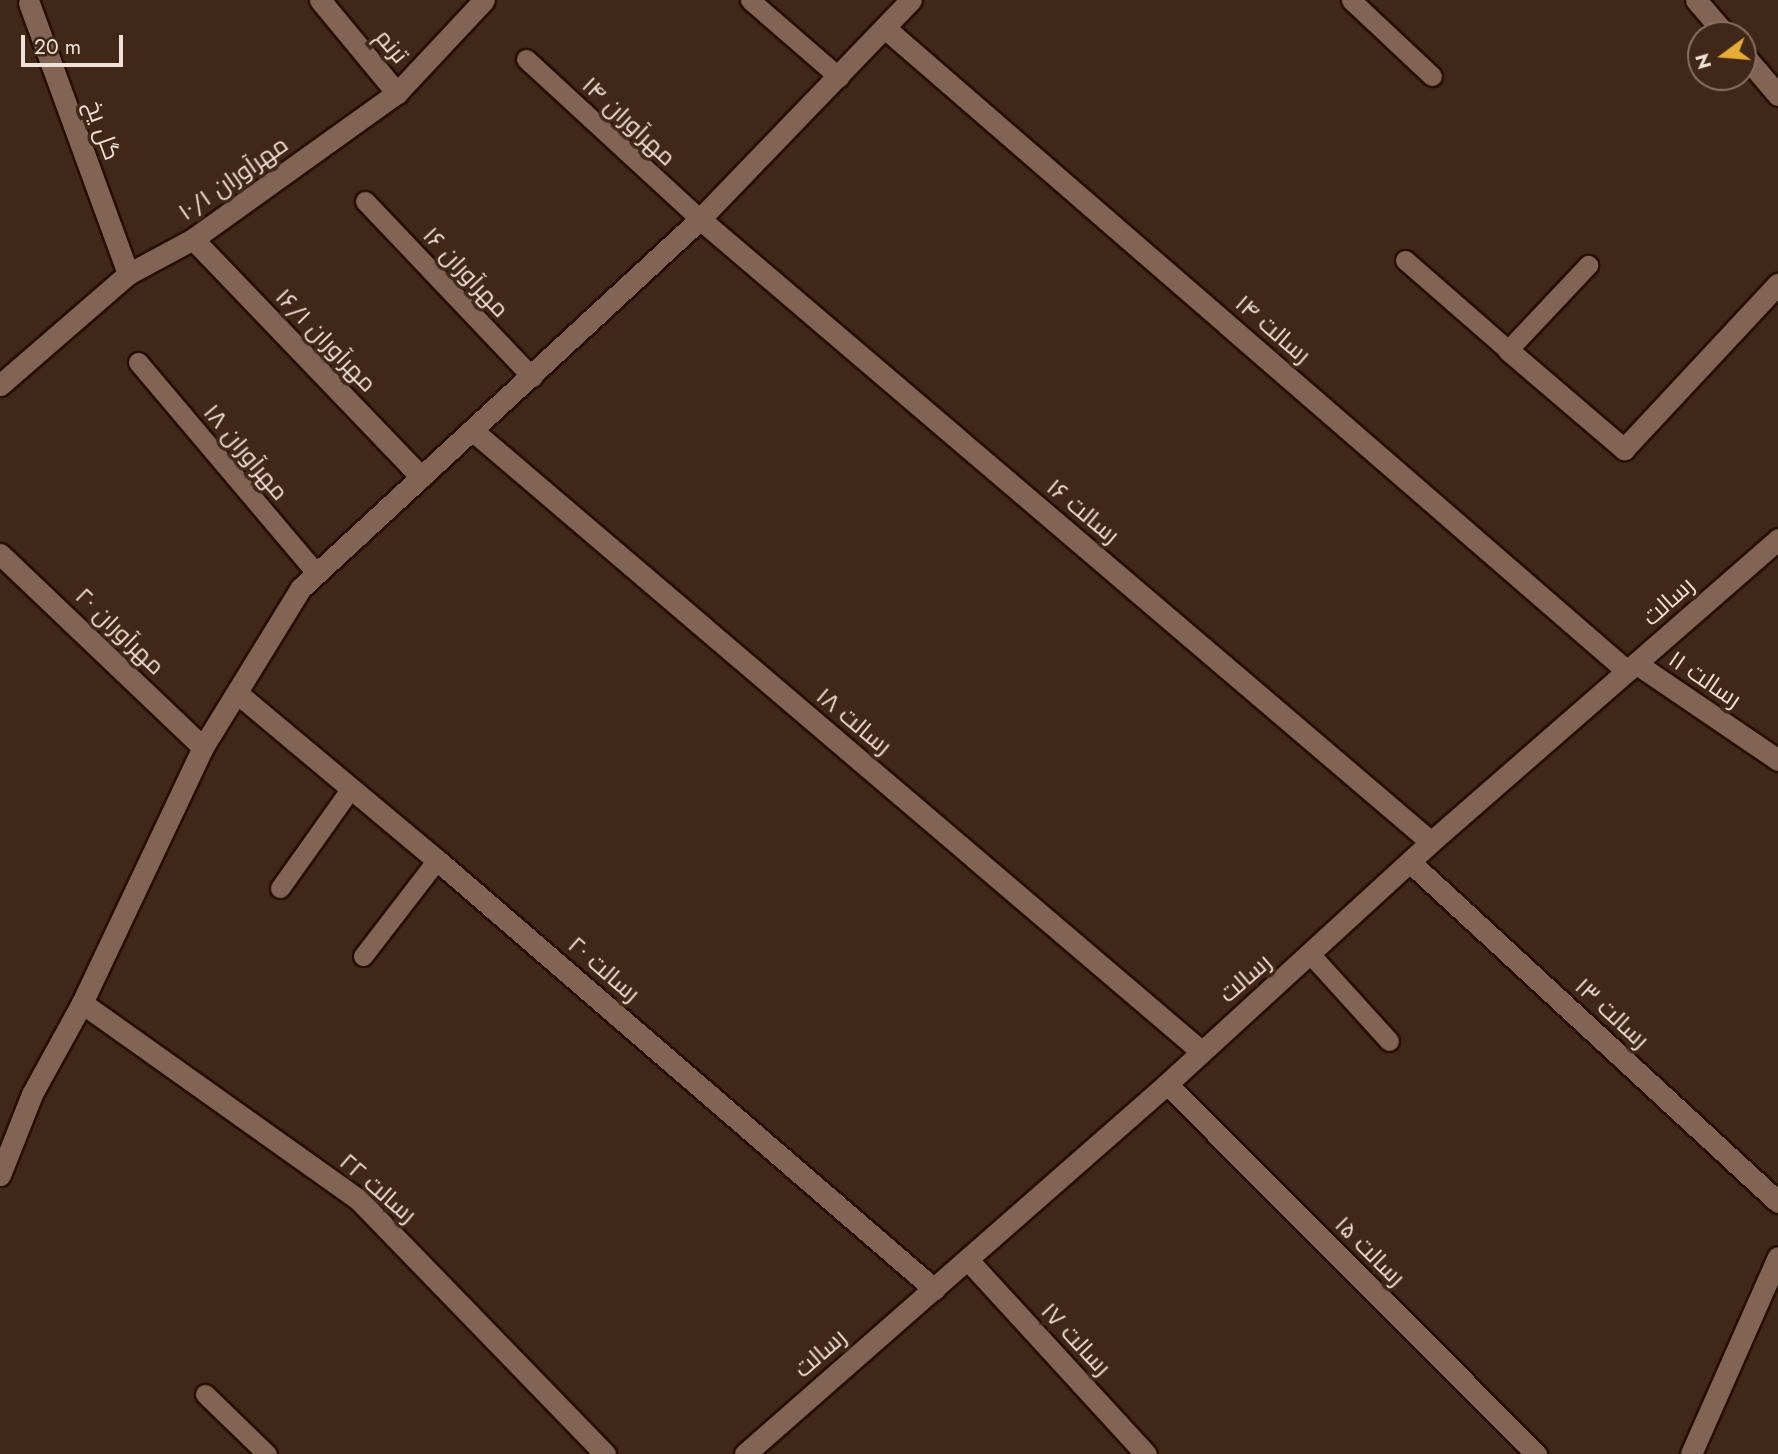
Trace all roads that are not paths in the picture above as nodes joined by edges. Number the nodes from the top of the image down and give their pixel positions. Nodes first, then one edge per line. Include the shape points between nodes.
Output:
1 (320, 0) edge
2 (484, 0) edge
3 (750, 0) edge
4 (911, 0) edge
5 (1351, 0) edge
6 (1696, 0) edge
7 (29, 3) dead end
8 (1714, 21) edge
9 (885, 27) junction
10 (526, 59) dead end
11 (1757, 70) edge
12 (1432, 76) dead end
13 (839, 77) junction
14 (397, 93) junction
15 (1778, 95) edge
16 (365, 201) dead end
17 (700, 219) junction
18 (193, 239) junction
19 (1405, 260) dead end
20 (1588, 265) dead end
21 (128, 274) junction
22 (1778, 284) edge
23 (1508, 351) junction
24 (138, 362) dead end
25 (532, 377) junction
26 (0, 384) edge
27 (472, 430) junction
28 (421, 477) junction
29 (1778, 539) edge
30 (0, 554) edge
31 (317, 574) junction
32 (1632, 667) junction
33 (237, 693) junction
34 (203, 747) junction
35 (1778, 760) edge
36 (351, 788) junction
37 (1432, 842) junction
38 (437, 860) junction
39 (1410, 862) junction
40 (280, 888) dead end
41 (1311, 955) junction
42 (363, 956) dead end
43 (82, 1003) junction
44 (1389, 1041) dead end
45 (1201, 1051) junction
46 (1167, 1084) junction
47 (0, 1175) edge
48 (1778, 1202) edge
49 (1778, 1256) edge
50 (968, 1260) junction
51 (934, 1289) junction
52 (205, 1394) dead end
53 (749, 1453) edge
54 (267, 1454) edge
55 (605, 1454) edge
56 (1146, 1454) edge
57 (1536, 1454) edge
58 (1691, 1454) edge

1 - 14 street, ترنم
2 - 14 street, مهرآوران ۱۰/۱
3 - 13 lane
4 - 9 street
5 - 12 lane
6 - 8 street
7 - 21 street, گل یخ
9 - 13 street
9 - 32 street, رسالت ۱۴
10 - 17 lane, ۱۴ مهرآوران
11 - 15 street
13 - 17 street
14 - 18 street, مهرآوران ۱۰/۱
16 - 25 lane, مهرآوران ۱۶
17 - 25 street
17 - 37 street, رسالت ۱۶
18 - 21 street, مهرآوران ۱۰/۱
18 - 28 street, مهرآوران ۱۶/۱
19 - 23 lane
20 - 23 lane
21 - 26 street, مهرآوران ۱۰/۱
22 - 23 street via 1624,449
24 - 31 lane, مهرآوران ۱۸
25 - 27 street
27 - 28 street
27 - 45 street, رسالت ۱۸
28 - 31 street
29 - 32 street, رسالت
30 - 34 street, مهرآوران ۲۰
31 - 33 street via 301,588
32 - 35 street, رسالت ۱۱
32 - 37 street, رسالت
33 - 34 street
33 - 36 street, رسالت ۲۰
34 - 43 street
36 - 38 street, رسالت ۲۰
36 - 40 lane
37 - 39 street, رسالت
38 - 42 lane
38 - 51 street, رسالت ۲۰
39 - 41 street, رسالت
39 - 48 street, رسالت ۱۳
41 - 44 lane
41 - 45 street, رسالت
43 - 47 street via 32,1094
43 - 55 street, رسالت ۲۲ via 358,1199
45 - 46 street, رسالت
46 - 50 street, رسالت
46 - 57 street, رسالت ۱۵
49 - 58 street
50 - 51 street, رسالت
50 - 56 street, رسالت ۱۷
51 - 53 street, رسالت
52 - 54 lane

